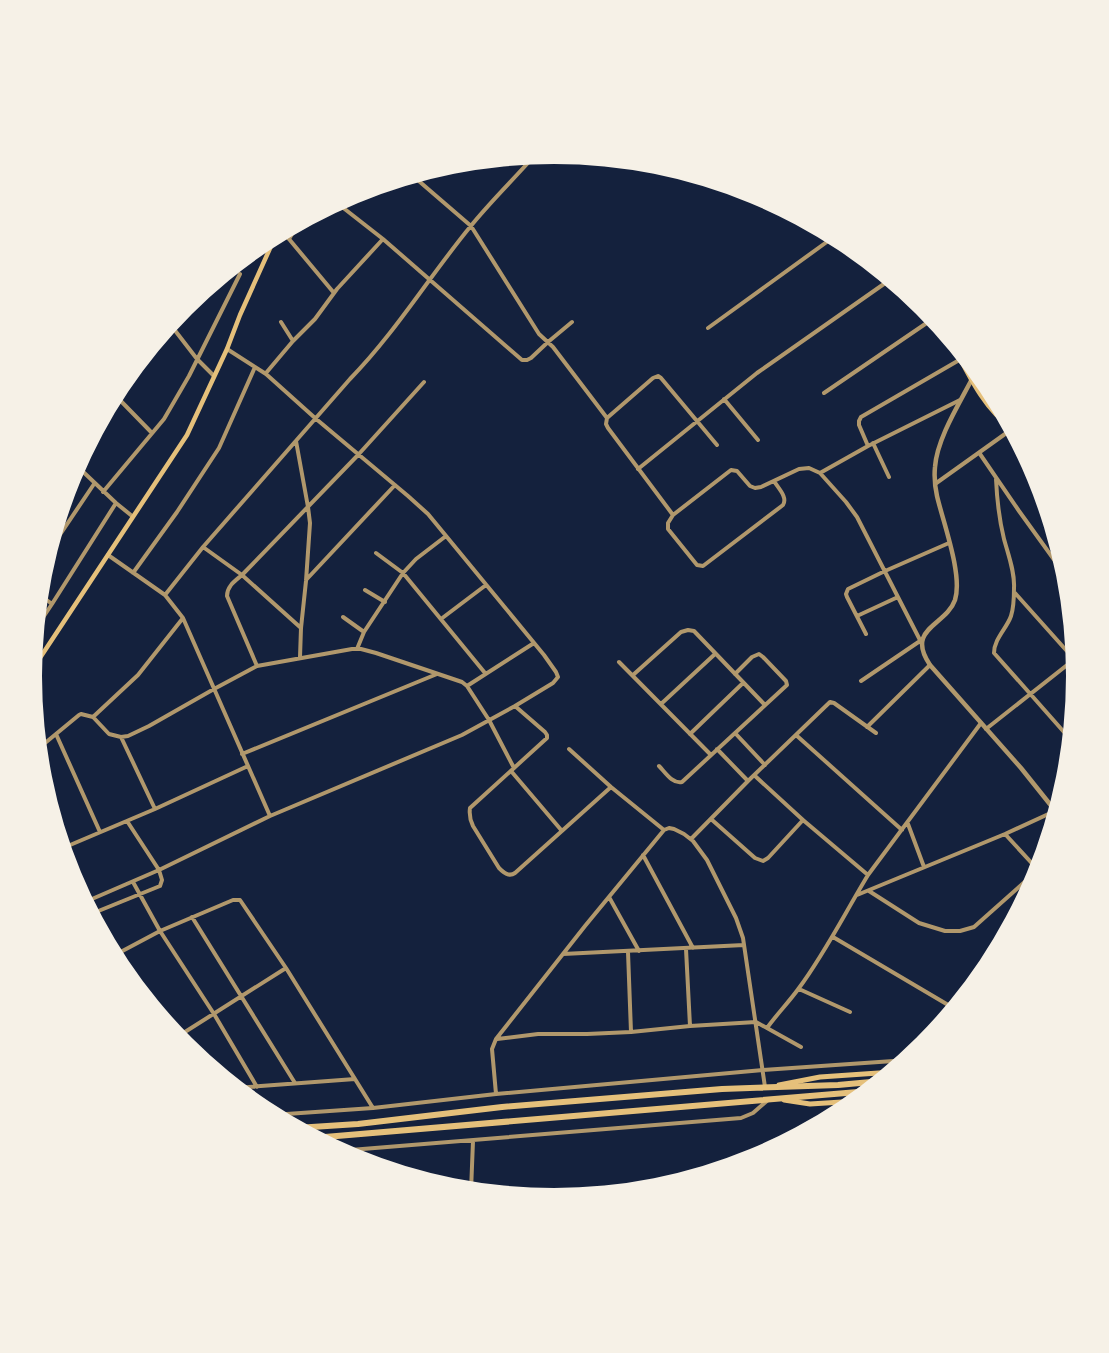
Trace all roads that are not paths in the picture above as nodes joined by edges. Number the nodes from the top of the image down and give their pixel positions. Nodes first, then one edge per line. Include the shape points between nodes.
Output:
1 (526, 165) edge
2 (420, 182) edge
3 (345, 209) edge
4 (471, 226) junction
5 (289, 239) edge
6 (383, 239) junction
7 (826, 242) edge
8 (269, 251) edge
9 (240, 274) dead end
10 (430, 280) junction
11 (884, 284) edge
12 (334, 293) junction
13 (281, 322) dead end
14 (572, 322) dead end
15 (926, 324) edge
16 (708, 328) dead end
17 (176, 332) edge
18 (293, 341) junction
19 (548, 342) junction
20 (227, 348) junction
21 (197, 359) junction
22 (958, 361) edge
23 (255, 367) junction
24 (266, 374) junction
25 (214, 376) junction
26 (972, 379) edge
27 (424, 382) dead end
28 (975, 383) edge
29 (824, 393) dead end
30 (724, 399) junction
31 (960, 400) junction
32 (122, 402) edge
33 (990, 406) edge
34 (315, 418) junction
35 (607, 418) junction
36 (698, 421) junction
37 (152, 433) junction
38 (1005, 434) edge
39 (758, 440) dead end
40 (296, 441) junction
41 (871, 445) junction
42 (717, 446) dead end
43 (980, 454) junction
44 (358, 455) junction
45 (638, 469) junction
46 (820, 472) junction
47 (84, 473) edge
48 (889, 477) dead end
49 (996, 479) junction
50 (774, 481) junction
51 (94, 484) junction
52 (935, 484) junction
53 (395, 485) junction
54 (103, 492) junction
55 (116, 504) junction
56 (308, 507) junction
57 (673, 515) junction
58 (132, 516) junction
59 (64, 529) edge
60 (446, 536) junction
61 (949, 543) junction
62 (203, 547) junction
63 (376, 553) dead end
64 (108, 555) junction
65 (1053, 558) edge
66 (885, 571) junction
67 (133, 573) junction
68 (403, 573) junction
69 (242, 575) junction
70 (306, 581) junction
71 (486, 585) junction
72 (365, 590) dead end
73 (1014, 592) junction
74 (165, 595) junction
75 (898, 597) junction
76 (48, 600) edge
77 (385, 602) junction
78 (52, 603) junction
79 (46, 613) edge
80 (857, 616) junction
81 (342, 617) dead end
82 (183, 618) junction
83 (441, 619) junction
84 (300, 627) junction
85 (364, 632) junction
86 (866, 634) dead end
87 (534, 643) junction
88 (921, 643) junction
89 (357, 649) junction
90 (1066, 649) edge
91 (43, 654) edge
92 (715, 654) junction
93 (300, 657) junction
94 (619, 662) dead end
95 (930, 665) junction
96 (258, 666) junction
97 (1067, 666) edge
98 (485, 673) junction
99 (438, 674) junction
100 (735, 674) junction
101 (633, 675) junction
102 (861, 681) dead end
103 (743, 683) junction
104 (467, 686) junction
105 (214, 689) junction
106 (1030, 695) junction
107 (661, 704) junction
108 (765, 705) junction
109 (515, 706) junction
110 (93, 717) junction
111 (489, 720) junction
112 (981, 723) junction
113 (867, 727) junction
114 (986, 729) junction
115 (1064, 732) edge
116 (735, 733) junction
117 (876, 733) dead end
118 (56, 734) junction
119 (690, 734) junction
120 (796, 735) junction
121 (121, 737) junction
122 (46, 742) edge
123 (569, 748) dead end
124 (717, 749) junction
125 (242, 754) junction
126 (711, 755) junction
127 (765, 765) junction
128 (248, 766) junction
129 (659, 766) dead end
130 (512, 769) junction
131 (754, 775) junction
132 (748, 781) junction
133 (611, 787) junction
134 (1051, 805) edge
135 (155, 809) junction
136 (1048, 815) edge
137 (270, 816) junction
138 (711, 819) junction
139 (802, 820) junction
140 (127, 821) junction
141 (908, 824) junction
142 (902, 830) junction
143 (562, 831) junction
144 (664, 831) junction
145 (100, 832) junction
146 (1005, 834) junction
147 (691, 839) junction
148 (70, 845) edge
149 (643, 855) junction
150 (1032, 863) edge
151 (924, 867) junction
152 (159, 870) junction
153 (868, 876) junction
154 (133, 882) junction
155 (1022, 886) edge
156 (868, 890) junction
157 (140, 895) junction
158 (855, 896) junction
159 (609, 897) junction
160 (93, 899) edge
161 (99, 911) edge
162 (192, 917) junction
163 (160, 931) junction
164 (833, 937) junction
165 (744, 945) junction
166 (693, 948) junction
167 (686, 949) junction
168 (639, 951) junction
169 (122, 952) edge
170 (628, 952) junction
171 (563, 954) junction
172 (286, 968) junction
173 (799, 989) junction
174 (241, 995) junction
175 (948, 1005) edge
176 (850, 1012) dead end
177 (214, 1014) junction
178 (756, 1022) junction
179 (690, 1026) junction
180 (767, 1028) junction
181 (185, 1032) edge
182 (631, 1032) junction
183 (496, 1039) junction
184 (801, 1047) dead end
185 (894, 1060) edge
186 (763, 1070) junction
187 (878, 1073) edge
188 (355, 1079) junction
189 (867, 1082) edge
190 (295, 1083) junction
191 (249, 1087) edge
192 (257, 1087) junction
193 (767, 1087) junction
194 (854, 1092) edge
195 (496, 1094) junction
196 (771, 1099) junction
197 (840, 1102) edge
198 (374, 1108) junction
199 (288, 1114) edge
200 (311, 1127) edge
201 (330, 1137) edge
202 (473, 1141) junction
203 (357, 1150) edge
204 (471, 1182) edge

1 - 4 street
2 - 4 street
3 - 6 street
4 - 10 street
4 - 19 street via 535,328
5 - 12 street
6 - 10 street
6 - 12 street
7 - 16 street
8 - 20 main road
9 - 21 street
10 - 19 street via 522,360 531,358
10 - 34 street via 367,362
11 - 30 street
12 - 18 street
13 - 18 street
14 - 19 street
15 - 29 street
17 - 21 street
18 - 24 street
19 - 35 street
20 - 23 street
20 - 25 main road
21 - 25 street
21 - 37 street
22 - 41 street via 861,417 859,425
23 - 24 street
23 - 67 street via 219,448
24 - 34 street
25 - 58 main road via 187,435
26 - 31 street
27 - 44 street
28 - 33 main road
30 - 36 street
30 - 39 street
31 - 41 street
31 - 52 street via 937,454
32 - 37 street
34 - 40 street
34 - 44 street
35 - 36 street via 658,376
35 - 45 street via 608,428
36 - 42 street
36 - 45 street
37 - 54 street
38 - 43 street
40 - 56 street
40 - 62 street
41 - 46 street
41 - 48 street
43 - 49 street
43 - 52 street
44 - 53 street
44 - 56 street
45 - 57 street
46 - 50 street via 799,469
46 - 66 street via 857,517
47 - 51 street
49 - 65 street
49 - 73 street via 998,514
50 - 57 street via 752,488 731,470
50 - 57 street via 784,498 783,505 703,566 697,565 668,531
51 - 54 street
51 - 59 street
52 - 61 street
53 - 60 street
53 - 70 street
54 - 55 street
55 - 58 street
55 - 78 street
56 - 69 street
56 - 70 street
58 - 64 main road
60 - 68 street
60 - 71 street
61 - 66 street
61 - 88 street via 957,581 955,600
62 - 69 street
62 - 74 street
63 - 68 street
64 - 67 street
64 - 91 main road
66 - 75 street
66 - 80 street via 847,591
67 - 74 street
68 - 77 street
68 - 83 street
69 - 84 street
69 - 96 street via 227,592
70 - 84 street
71 - 83 street
71 - 87 street
72 - 77 street
73 - 90 street
73 - 106 street via 1011,616 994,651
74 - 82 street
75 - 80 street
75 - 88 street
76 - 78 street
77 - 85 street
78 - 79 street
80 - 86 street
81 - 85 street
82 - 105 street
82 - 110 street via 138,675
83 - 98 street
84 - 93 street
85 - 89 street
87 - 98 street
87 - 109 street via 555,670 557,679
88 - 95 street
88 - 102 street
89 - 93 street
89 - 99 street
92 - 100 street
92 - 101 street via 694,631 688,630
92 - 107 street
93 - 96 street
94 - 101 street
95 - 112 street
95 - 113 street
96 - 105 street
97 - 106 street
98 - 104 street
99 - 104 street
99 - 125 street
100 - 103 street
100 - 108 street via 752,657 763,657 786,681 786,687
101 - 107 street
103 - 108 street
103 - 119 street
104 - 111 street
105 - 121 street via 149,726
105 - 125 street
106 - 114 street
106 - 115 street
107 - 119 street
108 - 116 street
109 - 111 street
109 - 130 street via 547,735
110 - 118 street via 81,714
110 - 121 street via 110,734
111 - 130 street
111 - 137 street
112 - 114 street
112 - 141 street
113 - 117 street
113 - 120 street via 832,702
114 - 134 street
116 - 124 street
116 - 127 street
118 - 122 street
118 - 145 street
119 - 126 street
120 - 127 street
120 - 142 street
121 - 135 street
123 - 133 street
124 - 126 street
124 - 132 street
125 - 128 street
126 - 129 street via 680,783
127 - 131 street
128 - 135 street
128 - 137 street
130 - 143 street
130 - 143 street via 469,812 471,822 500,868 507,874 515,873
131 - 132 street
131 - 139 street
132 - 138 street
133 - 143 street
133 - 144 street
135 - 140 street
136 - 146 street
137 - 152 street
138 - 139 street via 760,861 768,858
138 - 147 street
139 - 153 street
140 - 145 street
140 - 152 street
141 - 142 street
141 - 151 street
142 - 153 street
144 - 147 street via 674,829
144 - 149 street
145 - 148 street
146 - 150 street
146 - 151 street
147 - 165 street via 736,918
149 - 159 street
149 - 166 street
151 - 156 street
152 - 154 street
152 - 157 street via 160,886
153 - 158 street
154 - 157 street
154 - 160 street
155 - 156 street via 974,927 960,931 945,931 919,922
156 - 158 street
157 - 161 street
157 - 163 street
158 - 164 street
159 - 168 street
159 - 171 street
162 - 163 street
162 - 172 street via 240,900
162 - 174 street
163 - 169 street
163 - 177 street
164 - 173 street
164 - 175 street
165 - 166 street
165 - 178 street
166 - 167 street
167 - 168 street
167 - 179 street
168 - 170 street
170 - 171 street
170 - 182 street
171 - 183 street
172 - 174 street
172 - 188 street
173 - 176 street
173 - 180 street
174 - 177 street
174 - 190 street
177 - 181 street
177 - 192 street
178 - 179 street
178 - 180 street
178 - 186 street
179 - 182 street
180 - 184 street
182 - 183 street
183 - 195 street via 492,1049
185 - 186 street
186 - 193 street
186 - 195 street
187 - 193 main road via 820,1077
188 - 190 street
188 - 198 street
189 - 193 highway
190 - 192 street
191 - 192 street
193 - 200 highway via 502,1107
194 - 196 highway
195 - 198 street
196 - 197 main road via 810,1104
196 - 201 highway
196 - 202 street via 741,1118
198 - 199 street
202 - 203 street
202 - 204 street

